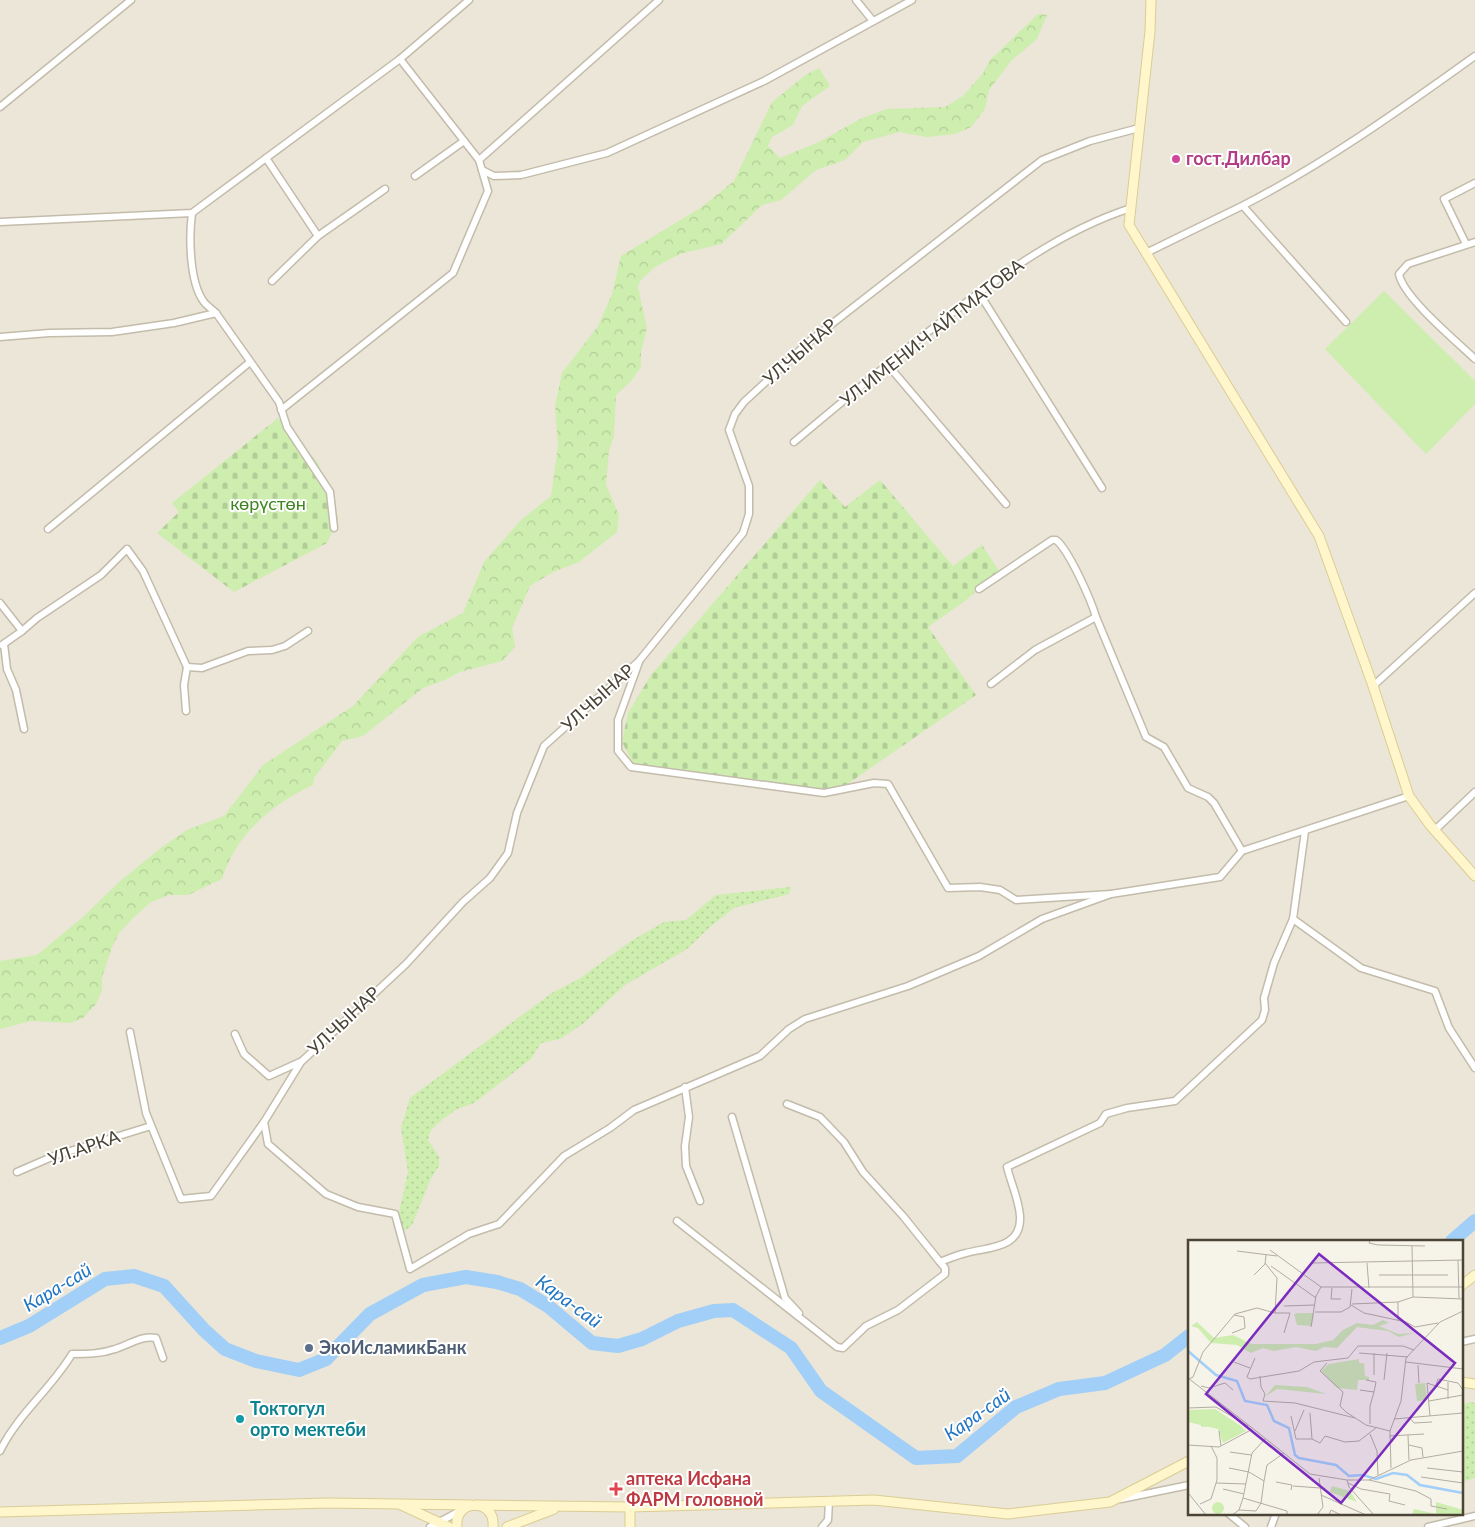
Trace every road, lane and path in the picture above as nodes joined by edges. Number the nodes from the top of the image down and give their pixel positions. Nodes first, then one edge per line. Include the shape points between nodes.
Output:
1 (130, 0) edge
2 (469, 0) edge
3 (660, 0) edge
4 (856, 0) edge
5 (912, 0) edge
6 (1151, 0) edge
7 (873, 21) junction
8 (1475, 56) edge
9 (400, 59) junction
10 (0, 108) edge
11 (1139, 128) junction
12 (464, 140) junction
13 (266, 158) junction
14 (479, 160) junction
15 (482, 170) junction
16 (416, 176) dead end
17 (1475, 183) edge
18 (385, 189) dead end
19 (1242, 206) junction
20 (1130, 208) junction
21 (192, 213) junction
22 (0, 222) edge
23 (318, 236) junction
24 (1475, 242) edge
25 (1466, 244) junction
26 (1146, 252) junction
27 (272, 281) dead end
28 (979, 293) junction
29 (216, 313) junction
30 (1346, 322) dead end
31 (0, 337) edge
32 (1475, 359) edge
33 (250, 362) junction
34 (888, 364) junction
35 (281, 410) junction
36 (794, 442) dead end
37 (1102, 488) dead end
38 (1006, 504) dead end
39 (334, 528) dead end
40 (48, 530) dead end
41 (979, 589) dead end
42 (1473, 597) edge
43 (0, 603) edge
44 (1096, 617) junction
45 (22, 631) junction
46 (308, 631) dead end
47 (2, 645) edge
48 (639, 661) junction
49 (187, 667) junction
50 (991, 684) dead end
51 (1373, 686) junction
52 (186, 711) dead end
53 (24, 729) dead end
54 (1475, 792) edge
55 (1409, 796) junction
56 (1305, 830) junction
57 (1435, 830) junction
58 (1242, 851) junction
59 (1475, 876) edge
60 (1111, 894) junction
61 (1293, 919) junction
62 (130, 1032) dead end
63 (235, 1034) dead end
64 (301, 1062) junction
65 (1475, 1068) edge
66 (685, 1087) junction
67 (787, 1104) dead end
68 (732, 1117) dead end
69 (264, 1122) junction
70 (151, 1126) junction
71 (17, 1172) dead end
72 (700, 1201) dead end
73 (677, 1221) dead end
74 (940, 1262) junction
75 (1475, 1275) edge
76 (1462, 1285) edge
77 (1475, 1339) edge
78 (1462, 1342) edge
79 (837, 1347) junction
80 (163, 1358) dead end
81 (1462, 1382) edge
82 (1475, 1384) edge
83 (0, 1451) edge
84 (1188, 1462) edge
85 (1188, 1485) edge
86 (829, 1502) junction
87 (1110, 1502) junction
88 (396, 1503) junction
89 (470, 1506) junction
90 (559, 1507) junction
91 (630, 1507) junction
92 (0, 1512) edge
93 (1229, 1514) edge
94 (1276, 1514) edge
95 (1475, 1516) edge
96 (445, 1525) edge
97 (430, 1527) edge
98 (458, 1527) edge
99 (493, 1527) edge
100 (507, 1527) edge
101 (630, 1527) edge
102 (822, 1527) edge
103 (1245, 1527) edge
104 (1271, 1527) edge
105 (1428, 1527) edge

1 - 10 street
2 - 9 street
3 - 14 street
4 - 7 street
5 - 7 street
6 - 11 main road
7 - 15 street via 764,81 607,152 521,175 494,176
8 - 19 street via 1409,104
9 - 12 street
9 - 13 street
11 - 20 main road
11 - 48 street, УЛ.ЧЫНАР via 1090,141 1042,160 810,340 744,402 729,430 749,486 749,514 743,533
12 - 14 street
12 - 16 street
13 - 21 street
13 - 23 street
14 - 15 street
15 - 35 street via 488,191 453,273
17 - 25 street via 1444,199
18 - 23 street
19 - 26 street
19 - 30 street
20 - 26 main road via 1129,225
20 - 28 street, УЛ.ИМЕНИ.Ч АЙТМАТОВА via 1096,219 1009,270
21 - 22 street
21 - 29 street via 189,237 196,282 203,301
23 - 27 street
24 - 25 street
25 - 32 street via 1408,264 1399,274 1401,284 1417,303
26 - 51 main road via 1319,536
28 - 34 street, УЛ.ИМЕНИ.Ч АЙТМАТОВА
28 - 37 street
29 - 31 street via 112,332
29 - 33 street
33 - 35 street via 279,402
33 - 40 street
34 - 36 street, УЛ.ИМЕНИ.Ч АЙТМАТОВА
34 - 38 street
35 - 39 street via 287,427 330,492
41 - 44 street via 1056,540 1074,568
42 - 51 street
43 - 45 street
44 - 50 street via 1035,650
44 - 58 street via 1146,737 1164,747 1188,788 1208,797 1214,804
45 - 47 street
45 - 49 street via 102,575 126,549 143,571
46 - 49 street via 285,646 272,650 248,651 202,668
47 - 53 street
48 - 60 street via 618,720 618,751 631,767 824,793 874,783 888,784 948,888 1000,890 1016,900
48 - 64 street, УЛ.ЧЫНАР via 544,746 517,813 508,853 490,878 463,902 406,964
49 - 52 street via 184,685
51 - 55 main road
54 - 57 street
55 - 56 street
55 - 57 main road
56 - 58 street
56 - 61 street
57 - 59 main road
58 - 60 street via 1220,876
60 - 66 street via 1042,919 980,956 908,986 805,1019 788,1029 760,1056
61 - 65 street via 1361,968 1435,991 1448,1028
61 - 74 street via 1274,963 1264,998 1262,1020 1175,1101 1106,1114 1100,1123 1007,1167 1020,1216 1019,1229 1012,1241
62 - 70 street, УЛ.ЧЫНАР
63 - 64 street via 244,1054 269,1076
64 - 69 street, УЛ.ЧЫНАР
66 - 69 street via 634,1110 564,1156 499,1224 469,1234 410,1269 395,1214 358,1207 326,1194 268,1144
66 - 72 street via 689,1117 686,1166
67 - 74 street via 820,1117 844,1142 863,1172
68 - 79 street via 785,1298
69 - 70 street, УЛ.ЧЫНАР via 211,1196 181,1199
70 - 71 street, УЛ.АРКА
73 - 79 street
74 - 79 street via 945,1274 898,1310 866,1326 842,1348
75 - 76 main road
77 - 78 street
80 - 83 street via 156,1338 149,1336 114,1350 72,1354 52,1384 22,1416
81 - 82 main road
84 - 87 main road
85 - 87 street
86 - 87 main road via 874,1500 1008,1514
86 - 91 main road
86 - 102 street via 828,1520
88 - 89 main road
88 - 92 main road
88 - 96 main road
89 - 90 main road
89 - 96 street
89 - 98 main road via 458,1516
89 - 99 main road via 484,1507 491,1513
90 - 91 main road
90 - 100 main road
91 - 101 main road
93 - 103 street
94 - 104 street
95 - 105 street
96 - 97 street

